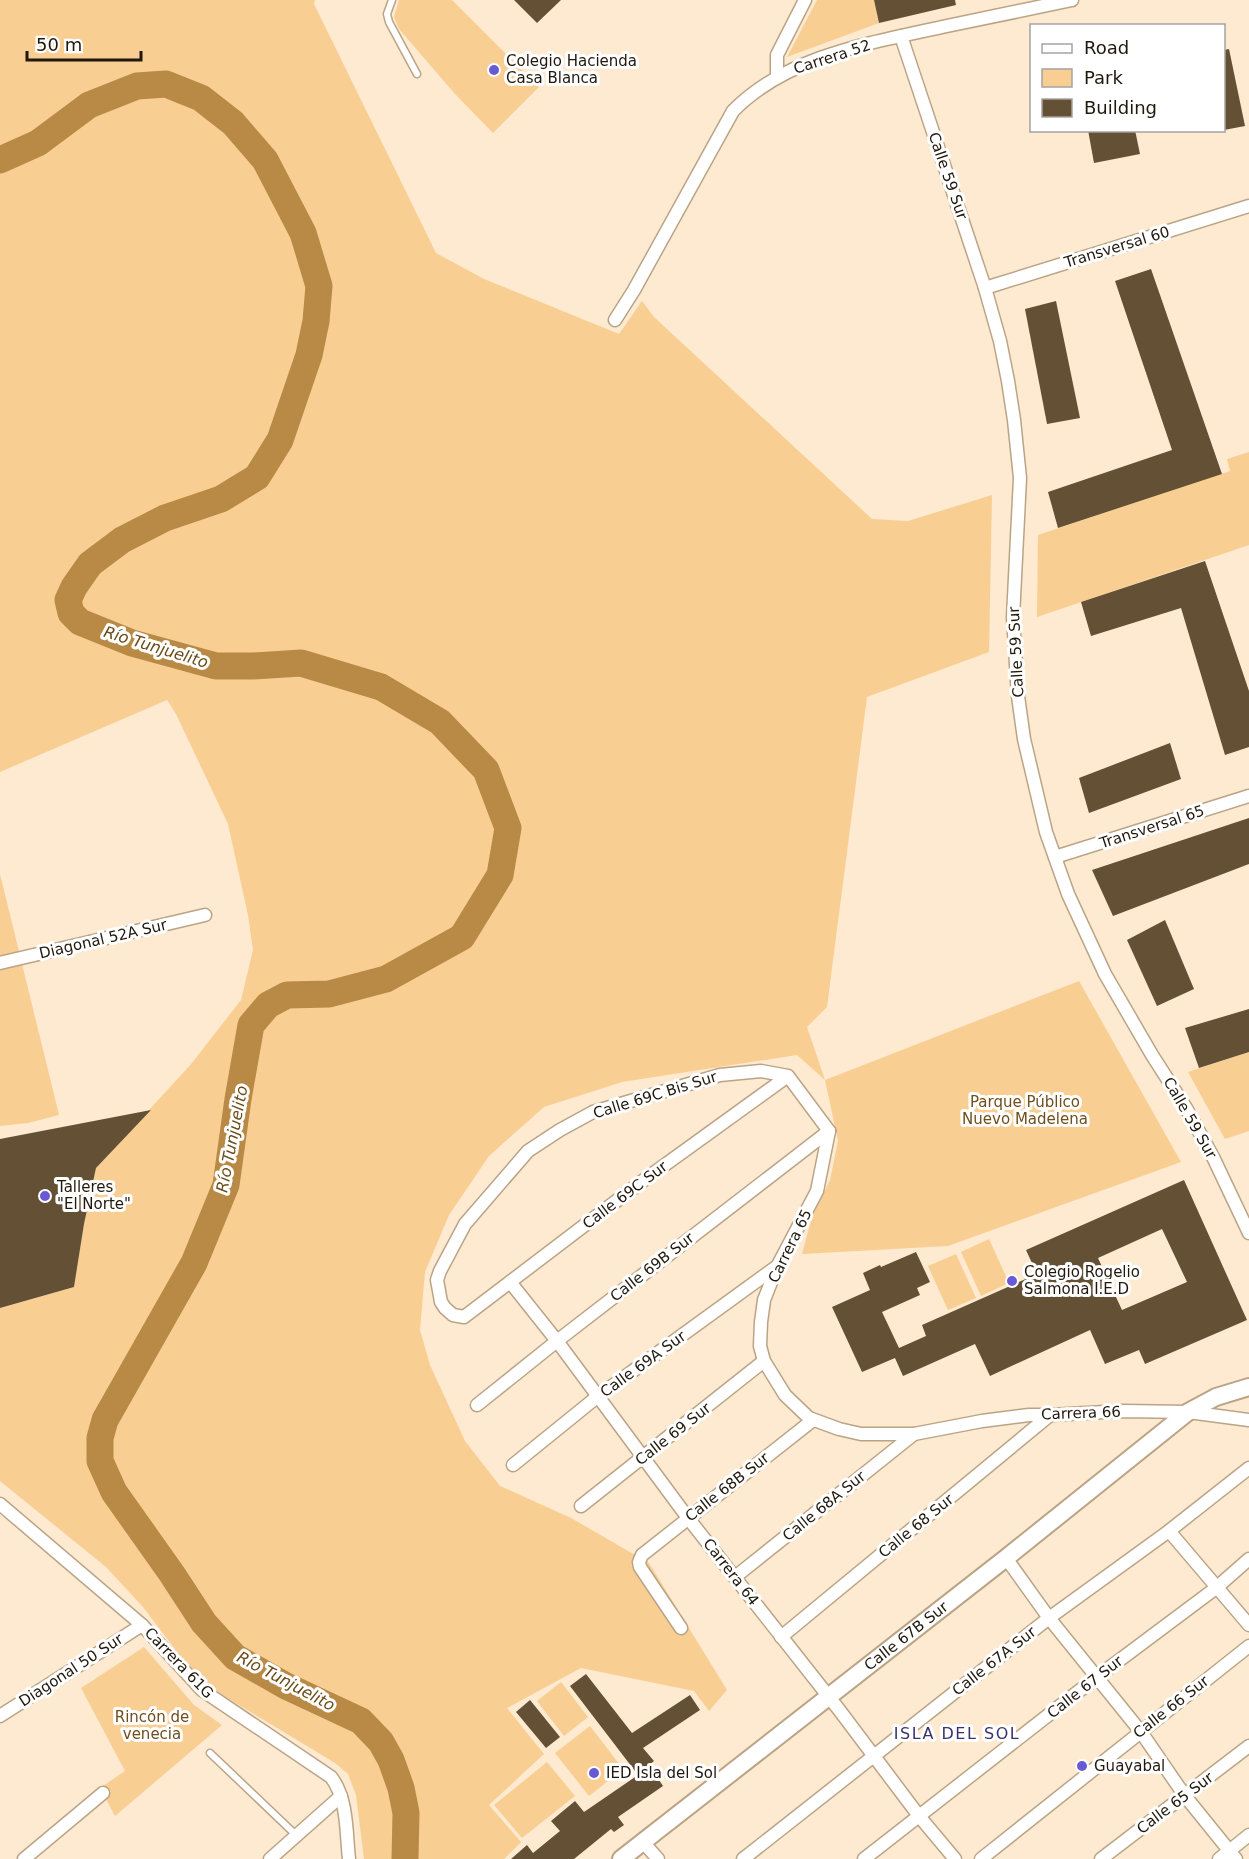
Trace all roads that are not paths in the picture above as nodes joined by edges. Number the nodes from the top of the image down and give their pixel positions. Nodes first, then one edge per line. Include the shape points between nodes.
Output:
1 (392, 0) edge
2 (805, 0) edge
3 (1072, 0) edge
4 (901, 36) junction
5 (417, 74) dead end
6 (777, 76) junction
7 (1249, 206) edge
8 (985, 288) junction
9 (615, 320) dead end
10 (1249, 796) edge
11 (1055, 857) junction
12 (205, 915) dead end
13 (0, 963) edge
14 (788, 1076) junction
15 (829, 1131) junction
16 (1249, 1233) edge
17 (777, 1267) junction
18 (510, 1282) junction
19 (464, 1317) joint
20 (556, 1341) junction
21 (764, 1361) junction
22 (1249, 1388) edge
23 (597, 1397) junction
24 (477, 1405) dead end
25 (1188, 1412) junction
26 (1050, 1415) junction
27 (813, 1420) junction
28 (1249, 1420) edge
29 (914, 1434) junction
30 (643, 1457) junction
31 (513, 1465) dead end
32 (1249, 1468) edge
33 (0, 1504) edge
34 (581, 1506) dead end
35 (688, 1518) junction
36 (1169, 1531) junction
37 (1005, 1558) junction
38 (1249, 1559) edge
39 (735, 1577) junction
40 (1216, 1588) junction
41 (1049, 1618) junction
42 (142, 1625) junction
43 (1249, 1625) edge
44 (681, 1628) dead end
45 (781, 1636) junction
46 (1249, 1646) edge
47 (1097, 1677) junction
48 (828, 1696) junction
49 (0, 1716) edge
50 (1140, 1731) junction
51 (1249, 1746) edge
52 (210, 1753) dead end
53 (874, 1756) junction
54 (103, 1793) dead end
55 (341, 1796) junction
56 (1185, 1796) junction
57 (919, 1816) junction
58 (1249, 1835) edge
59 (296, 1836) junction
60 (643, 1842) junction
61 (1232, 1855) edge
62 (24, 1859) edge
63 (270, 1859) edge
64 (349, 1859) edge
65 (621, 1859) edge
66 (658, 1859) edge
67 (743, 1859) edge
68 (864, 1859) edge
69 (955, 1859) edge
70 (981, 1859) edge
71 (1101, 1859) edge
72 (1219, 1859) edge

1 - 5 lane via 387,14 389,22
2 - 6 street via 777,55
3 - 4 street, Carrera 52
4 - 6 street, Carrera 52 via 806,63
4 - 8 street, Calle 59 Sur
6 - 9 street, Carrera 52 via 747,96 733,111
7 - 8 street, Transversal 60
8 - 11 street, Calle 59 Sur via 1008,381 1020,478 1013,617 1018,696 1031,773
10 - 11 street, Transversal 65
11 - 16 street, Calle 59 Sur via 1105,974 1200,1133
12 - 13 street, Diagonal 52A Sur
14 - 15 street
14 - 18 street, Calle 69C Sur
14 - 19 street, Calle 69C Bis Sur via 761,1071 720,1075 593,1112 528,1151 465,1224 440,1271 437,1280 441,1302 453,1315
15 - 17 street, Carrera 65 via 817,1191
15 - 20 street, Calle 69B Sur
17 - 21 street, Carrera 65 via 761,1322
17 - 23 street, Calle 69A Sur
18 - 19 street, Calle 69C Sur
18 - 20 street, Carrera 64
20 - 23 street, Carrera 64
20 - 24 street, Calle 69B Sur
21 - 27 street, Carrera 65 via 785,1395
21 - 30 street, Calle 69 Sur
22 - 25 street, Calle 67B Sur
23 - 30 street, Carrera 64
23 - 31 street, Calle 69A Sur
25 - 26 street, Carrera 66
25 - 28 street, Carrera 66
25 - 37 street, Calle 67B Sur
26 - 29 street, Carrera 66 via 982,1421
26 - 45 street, Calle 68 Sur
27 - 29 street, Carrera 65 via 861,1434
27 - 35 street, Calle 68B Sur
29 - 39 street, Calle 68A Sur
30 - 34 street, Calle 69 Sur
30 - 35 street, Carrera 64
32 - 36 street, Calle 67A Sur
33 - 42 street, Carrera 61G
35 - 39 street, Carrera 64
35 - 44 street, Calle 68B Sur via 642,1555 639,1562
36 - 40 street
36 - 41 street, Calle 67A Sur
37 - 41 street
37 - 48 street, Calle 67B Sur
38 - 40 street, Calle 67 Sur
39 - 45 street, Carrera 64
40 - 43 street
40 - 47 street, Calle 67 Sur
41 - 47 street
41 - 53 street, Calle 67A Sur
42 - 49 street, Diagonal 50 Sur
42 - 55 street, Carrera 61G via 202,1690 326,1774
45 - 48 street, Carrera 64
46 - 50 street, Calle 66 Sur
47 - 50 street
47 - 57 street, Calle 67 Sur
48 - 53 street, Carrera 64
48 - 60 street, Calle 67B Sur
50 - 56 street
50 - 70 street, Calle 66 Sur
51 - 56 street, Calle 65 Sur
52 - 59 lane
53 - 57 street, Carrera 64
53 - 67 street, Calle 67A Sur
54 - 62 street
55 - 59 street
55 - 64 street, Carrera 61G
56 - 61 street
56 - 71 street, Calle 65 Sur
57 - 68 street, Calle 67 Sur
57 - 69 street, Carrera 64
58 - 61 street
59 - 63 street
60 - 65 street, Calle 67B Sur
60 - 66 street
61 - 72 street

